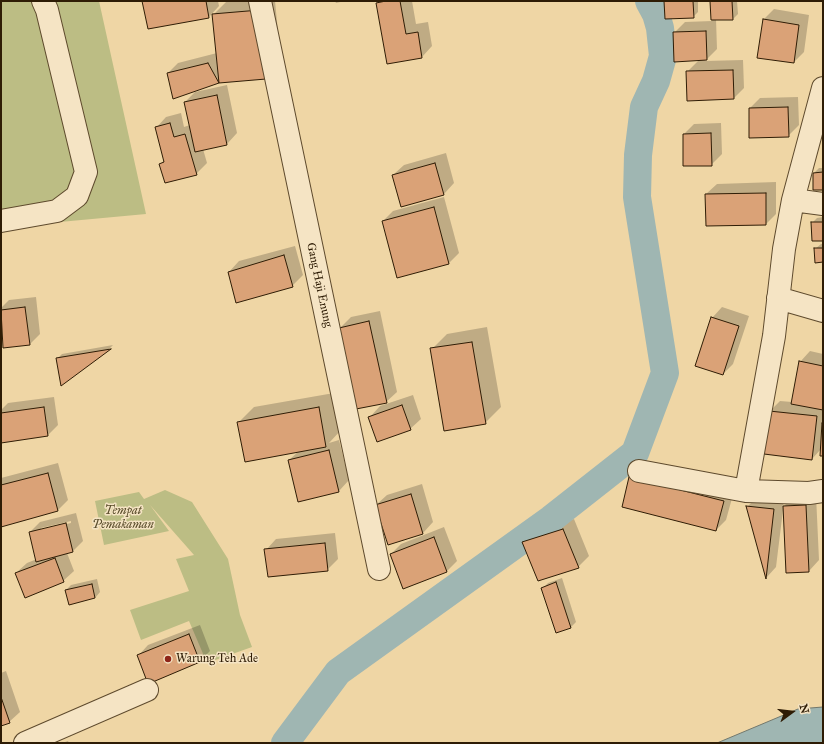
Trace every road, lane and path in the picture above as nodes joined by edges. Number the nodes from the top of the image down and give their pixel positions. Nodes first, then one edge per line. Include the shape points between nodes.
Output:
1 (43, 1) edge
2 (260, 1) edge
3 (823, 88) edge
4 (793, 200) junction
5 (823, 204) edge
6 (1, 220) edge
7 (778, 298) junction
8 (823, 311) edge
9 (639, 471) dead end
10 (746, 491) junction
11 (823, 491) edge
12 (379, 569) dead end
13 (147, 690) dead end
14 (26, 743) edge

1 - 6 street via 86,172 77,196 57,211
2 - 12 street, Gang Haji Enung
3 - 4 street
4 - 5 street
4 - 7 street
7 - 8 street
7 - 10 street via 774,336
9 - 10 street
10 - 11 street
13 - 14 street

